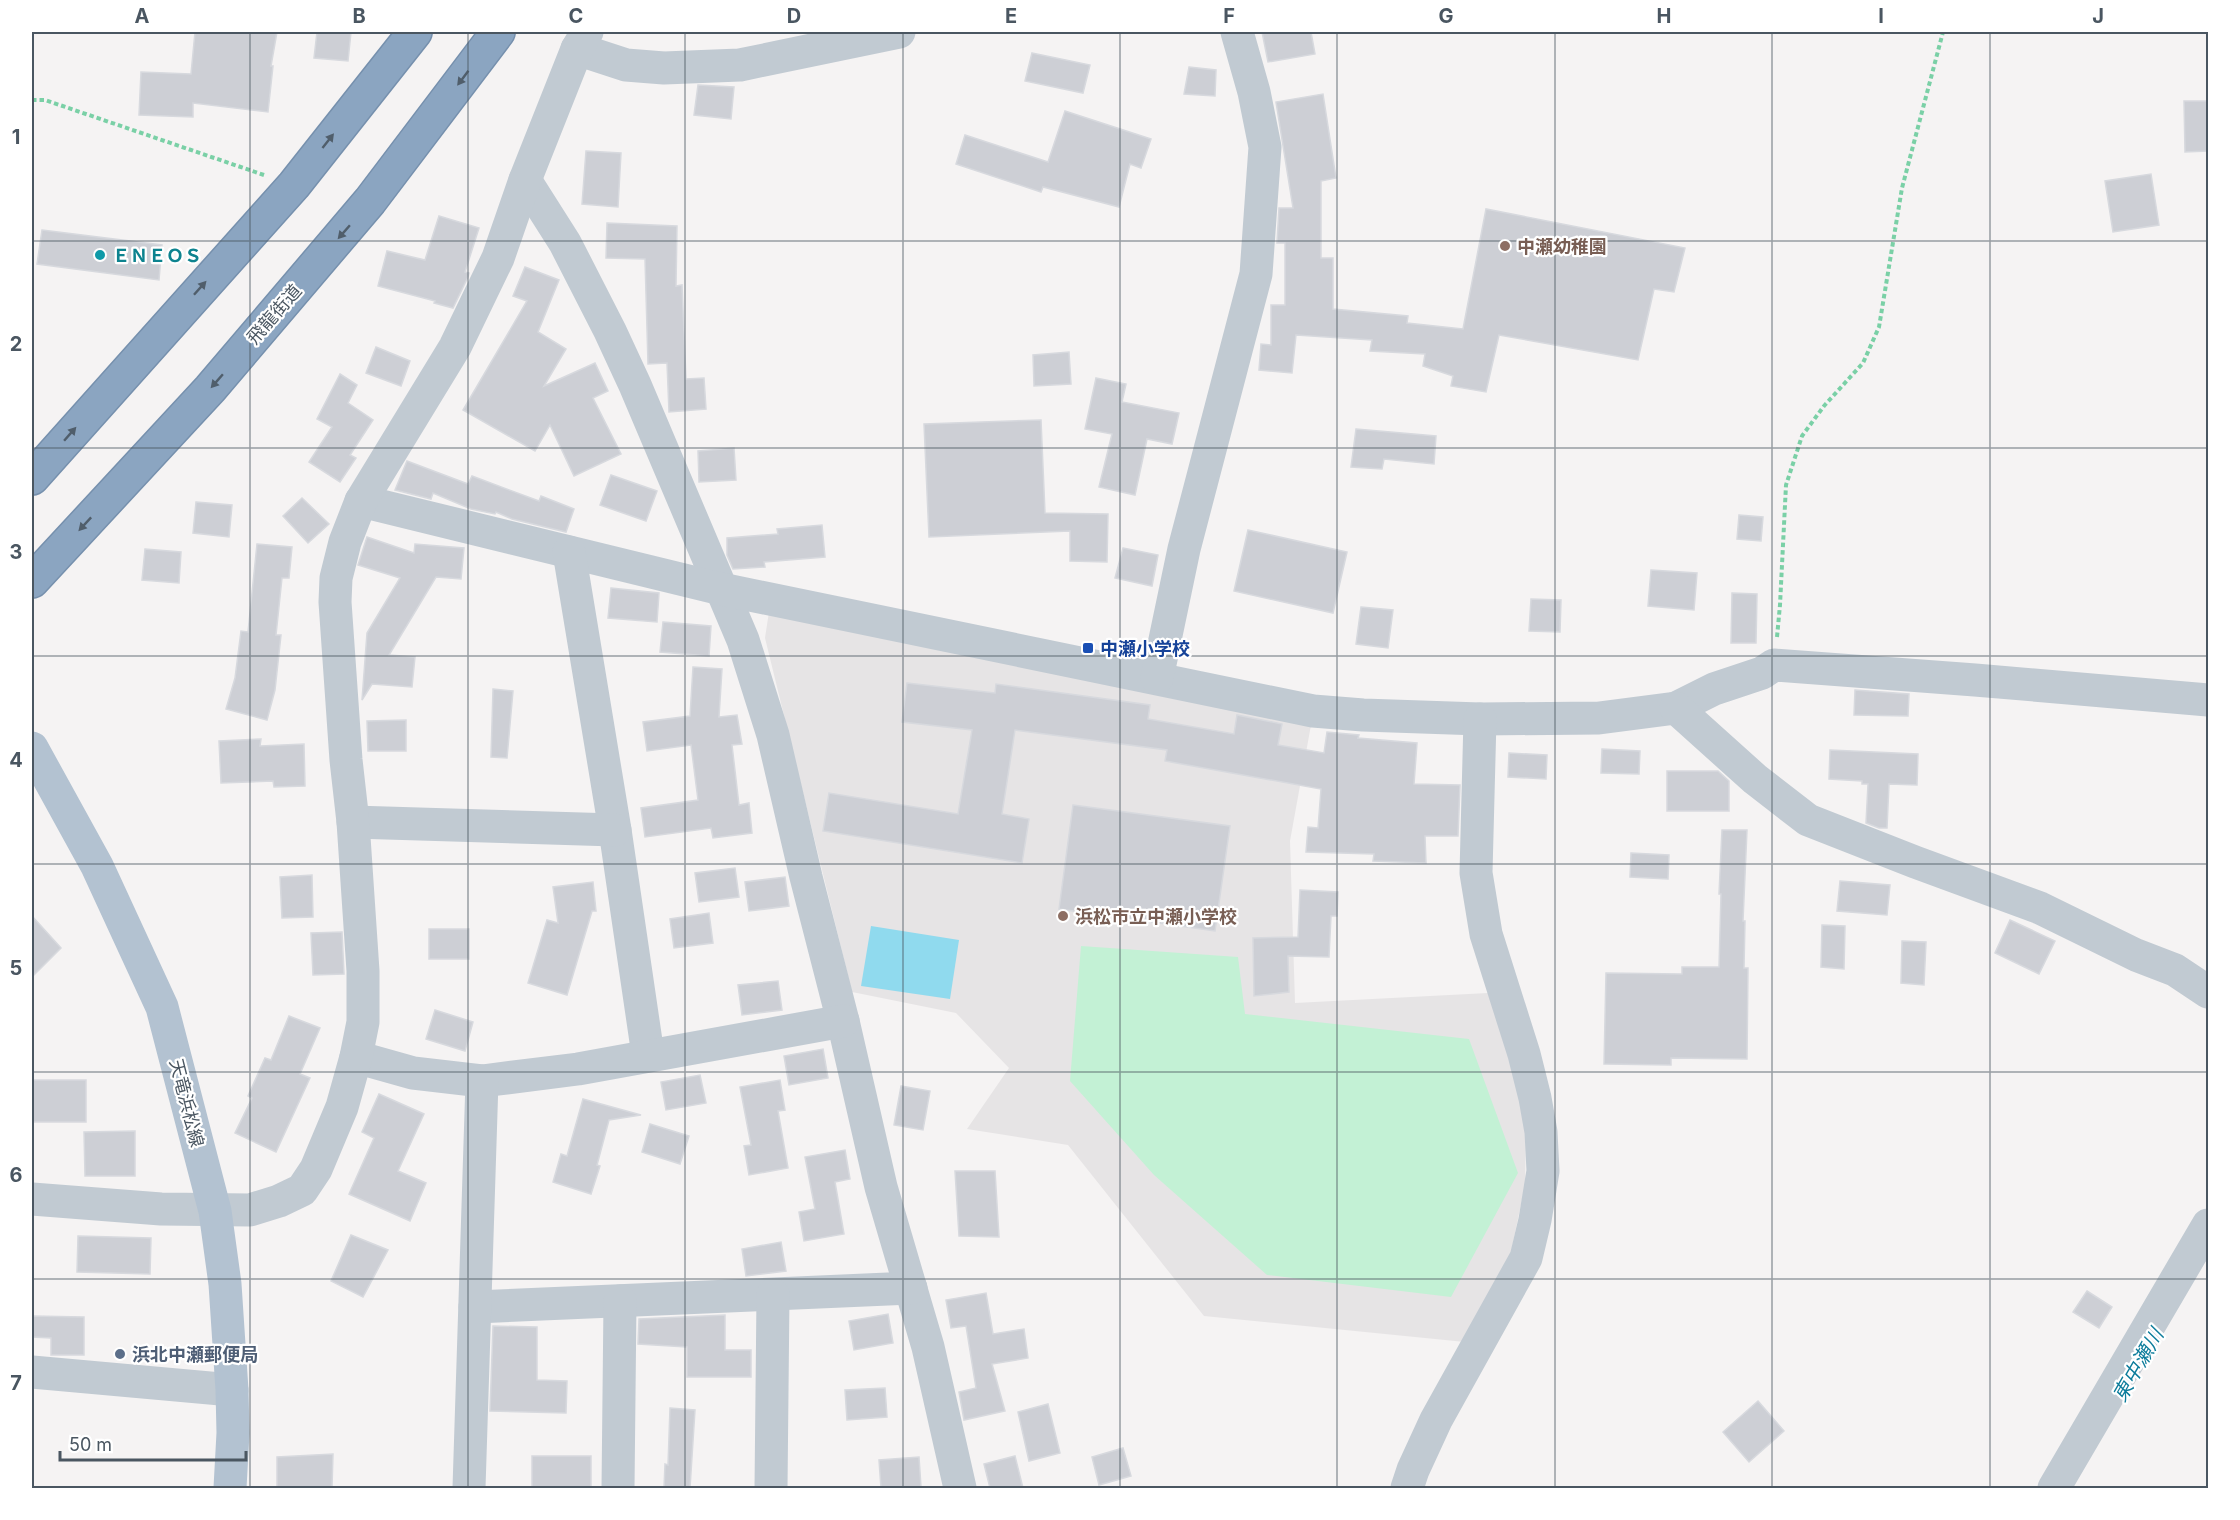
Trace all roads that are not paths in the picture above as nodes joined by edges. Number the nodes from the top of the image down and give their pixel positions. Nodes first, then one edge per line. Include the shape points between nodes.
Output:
1 (412, 32) edge
2 (498, 32) edge
3 (899, 32) edge
4 (1238, 32) edge
5 (582, 40) edge
6 (525, 180) junction
7 (32, 478) edge
8 (361, 501) junction
9 (569, 552) junction
10 (32, 581) edge
11 (721, 589) junction
12 (1157, 678) junction
13 (2208, 700) edge
14 (1676, 708) junction
15 (1480, 719) junction
16 (32, 748) edge
17 (353, 822) junction
18 (615, 831) junction
19 (2208, 992) edge
20 (843, 1021) junction
21 (648, 1055) junction
22 (356, 1057) junction
23 (482, 1081) junction
24 (32, 1199) edge
25 (215, 1211) junction
26 (2208, 1225) edge
27 (910, 1288) junction
28 (773, 1295) junction
29 (620, 1301) junction
30 (475, 1307) junction
31 (32, 1372) edge
32 (232, 1390) junction
33 (230, 1488) edge
34 (469, 1488) edge
35 (618, 1488) edge
36 (771, 1488) edge
37 (960, 1488) edge
38 (1407, 1488) edge
39 (2054, 1488) edge

7 -> 1 highway via 294,185
2 -> 10 highway, 飛龍街道 via 370,201 210,389
3 - 5 street via 740,65 664,68 626,65
4 - 12 street via 1265,147 1256,274 1184,549
5 - 6 street
6 - 8 street via 498,258 455,347
6 - 11 street via 565,243 610,331
8 - 9 street
8 - 17 street via 345,542 335,602
9 - 11 street
9 - 18 street
11 - 12 street
11 - 20 street via 743,640 773,735
12 - 15 street via 1313,711
13 - 14 street via 1774,665
14 - 15 street via 1599,718
14 - 19 street via 1808,820 2040,908 2175,970
15 - 38 street via 1476,873 1486,934 1535,1098 1543,1171 1526,1258 1436,1420
16 - 25 main road, 天竜浜松線 via 98,866 162,1006
17 - 18 street
17 - 22 street via 363,971 363,1022
18 - 21 street
20 - 21 street
20 - 27 street via 881,1187
21 - 23 street
22 - 23 street via 413,1073
22 - 25 street via 342,1107 316,1169 302,1190 250,1210
23 - 30 street
24 - 25 street
25 - 32 main road, 天竜浜松線 via 225,1284
26 - 39 street
27 - 28 street
27 - 37 street
28 - 29 street
28 - 36 street
29 - 30 street
29 - 35 street
30 - 34 street
31 - 32 street
32 - 33 main road, 天竜浜松線

